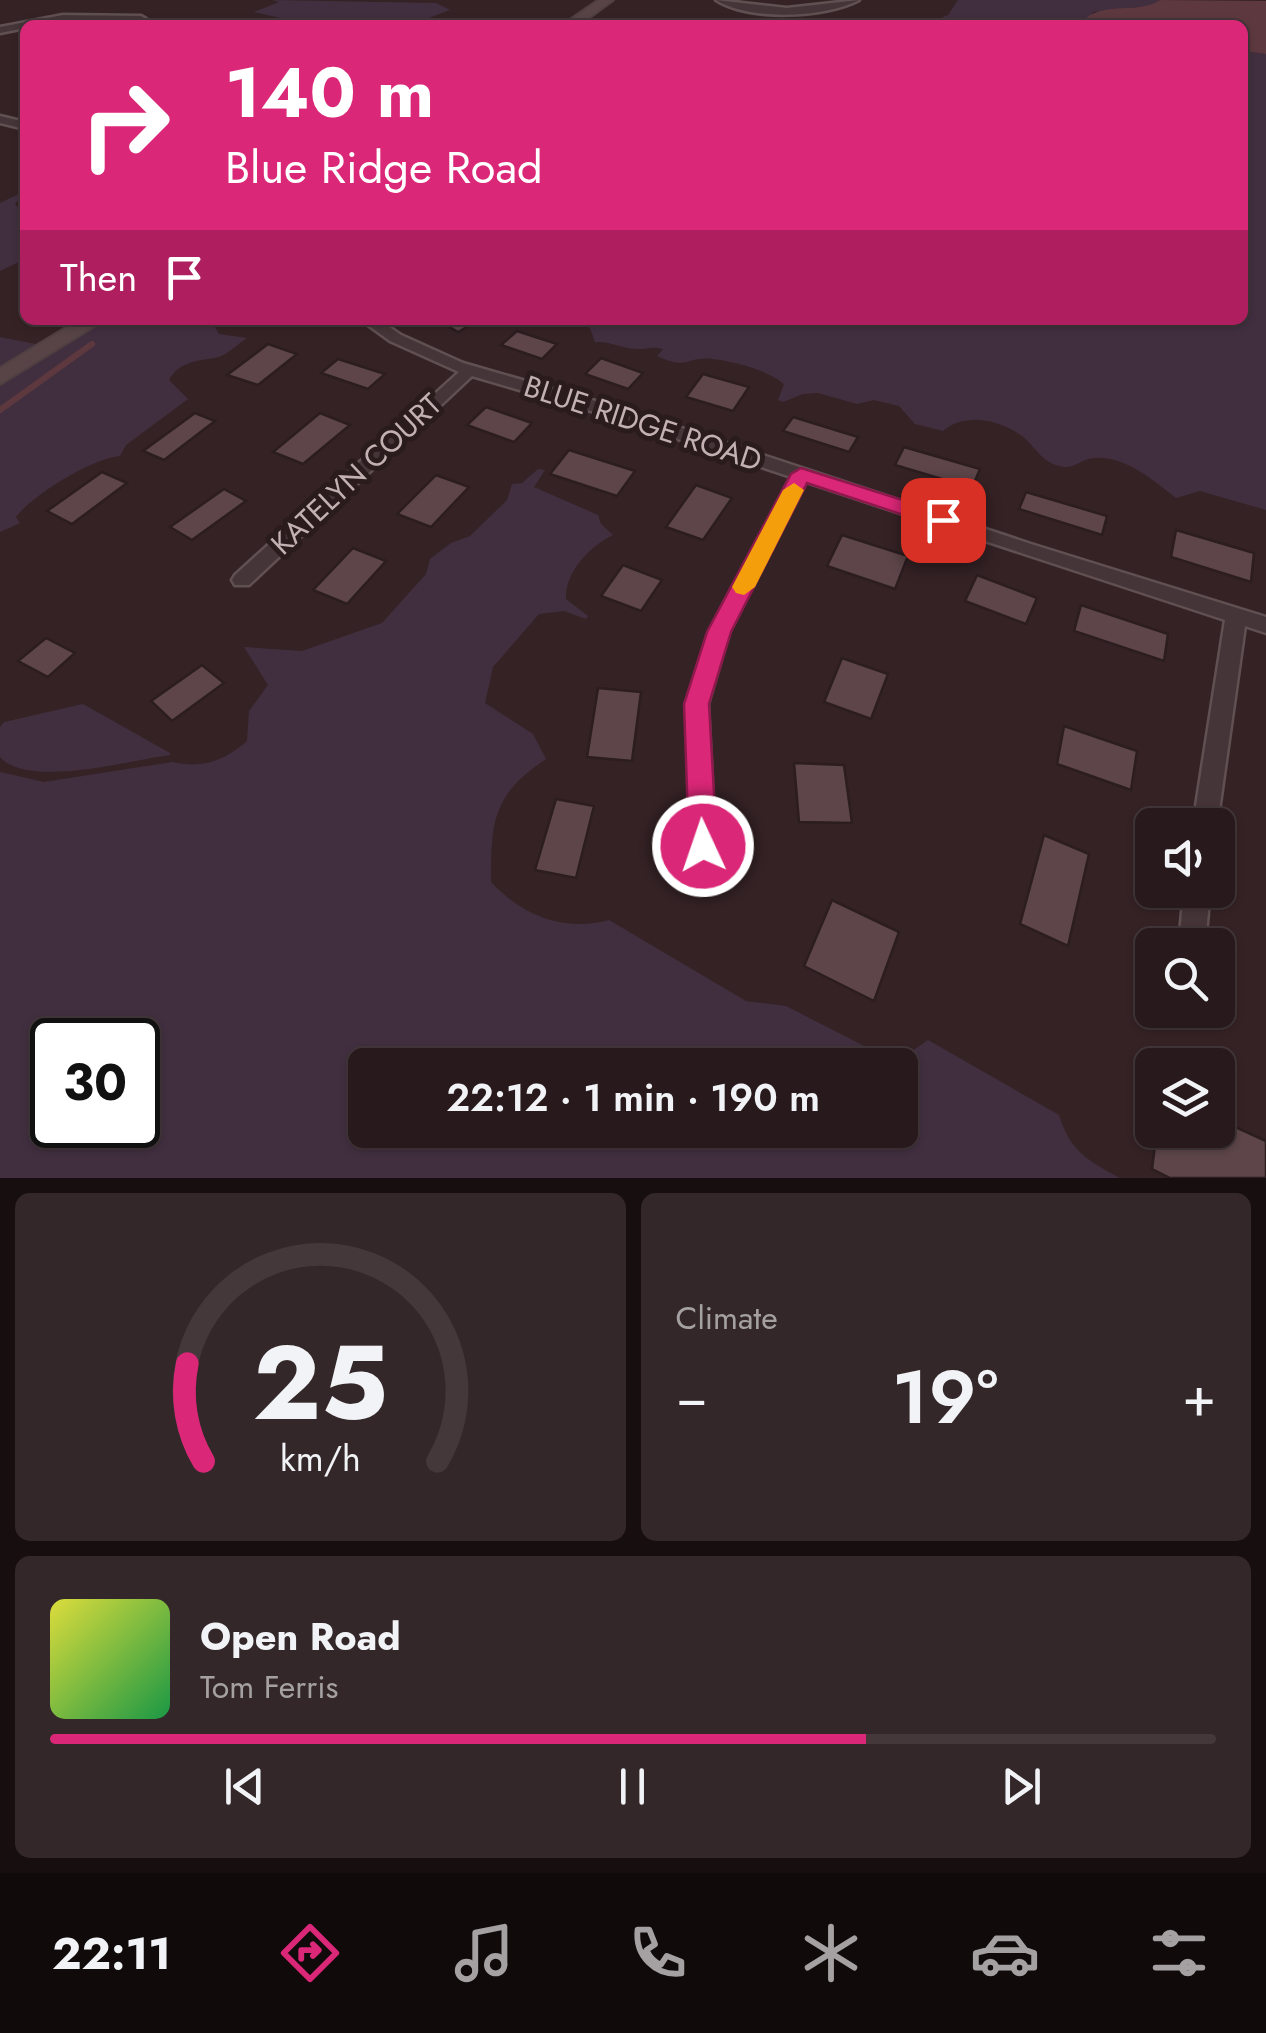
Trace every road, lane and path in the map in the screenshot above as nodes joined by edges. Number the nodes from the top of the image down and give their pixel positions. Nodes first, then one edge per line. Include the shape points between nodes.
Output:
1 (607, 0) edge
2 (722, 0) edge
3 (854, 0) edge
4 (141, 19) dead end
5 (52, 20) edge
6 (577, 20) edge
7 (86, 325) edge
8 (376, 325) edge
9 (471, 369) junction
10 (0, 378) edge
11 (801, 474) junction
12 (242, 580) dead end
13 (1236, 616) junction
14 (1266, 624) edge
15 (1208, 808) edge
16 (703, 846) dead end

1 - 6 main road
2 - 3 street via 765,11
4 - 5 street
7 - 10 main road
8 - 9 street, BLUE RIDGE ROAD via 400,342
9 - 11 street, BLUE RIDGE ROAD
9 - 12 street, KATELYN COURT
11 - 13 street, BLUE RIDGE ROAD
11 - 16 street via 719,632 697,704
13 - 14 street, BLUE RIDGE ROAD
13 - 15 street

